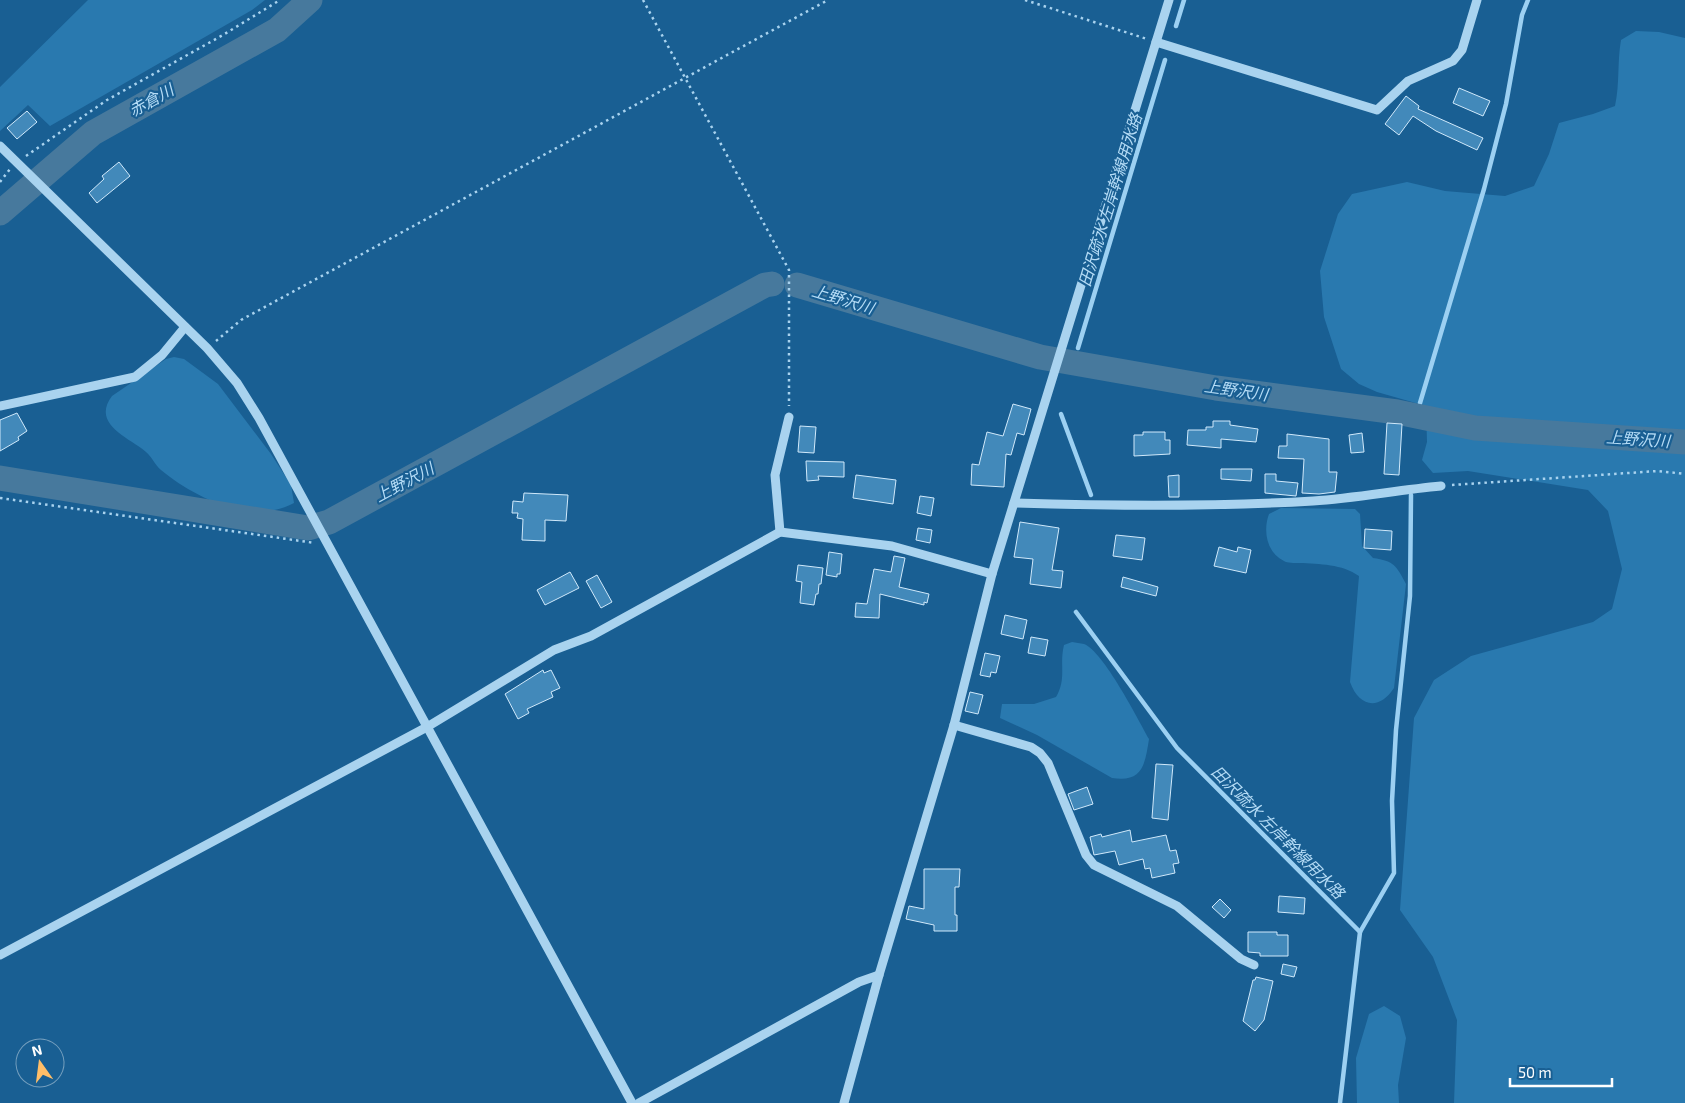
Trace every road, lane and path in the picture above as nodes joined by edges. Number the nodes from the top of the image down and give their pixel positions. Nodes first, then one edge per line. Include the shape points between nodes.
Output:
1 (280, 0) edge
2 (644, 0) edge
3 (828, 0) edge
4 (1025, 0) edge
5 (1169, 0) edge
6 (1477, 0) edge
7 (1156, 42) junction
8 (686, 79) junction
9 (0, 146) edge
10 (19, 165) junction
11 (0, 182) edge
12 (185, 327) junction
13 (208, 348) junction
14 (0, 406) edge
15 (790, 417) joint
16 (1685, 474) edge
17 (1441, 486) joint
18 (0, 498) edge
19 (1014, 503) junction
20 (780, 532) junction
21 (329, 546) junction
22 (992, 574) junction
23 (954, 725) junction
24 (427, 727) junction
25 (0, 955) edge
26 (1254, 965) dead end
27 (879, 976) junction
28 (632, 1103) edge
29 (640, 1103) edge
30 (844, 1103) edge

1 - 10 path via 107,100
2 - 8 path
3 - 8 path
4 - 7 path
5 - 7 street
6 - 7 street via 1462,50 1453,61 1408,80 1377,110
7 - 19 street
8 - 13 path via 241,320
8 - 15 path via 789,270
9 - 10 street
10 - 11 path
10 - 12 street
12 - 13 street
12 - 14 street via 162,355 135,377
13 - 21 street via 237,383 259,418
15 - 20 street via 775,475
16 - 17 path via 1658,471
17 - 19 street via 1247,505 1180,507
18 - 21 path
19 - 22 street
20 - 22 street via 892,546
20 - 24 street via 592,636 554,650
21 - 24 street
22 - 23 street
23 - 26 street via 1040,752 1048,763 1086,855 1094,865 1177,906 1240,959
23 - 27 street
24 - 25 street
24 - 28 street
27 - 29 street via 859,982
27 - 30 street

